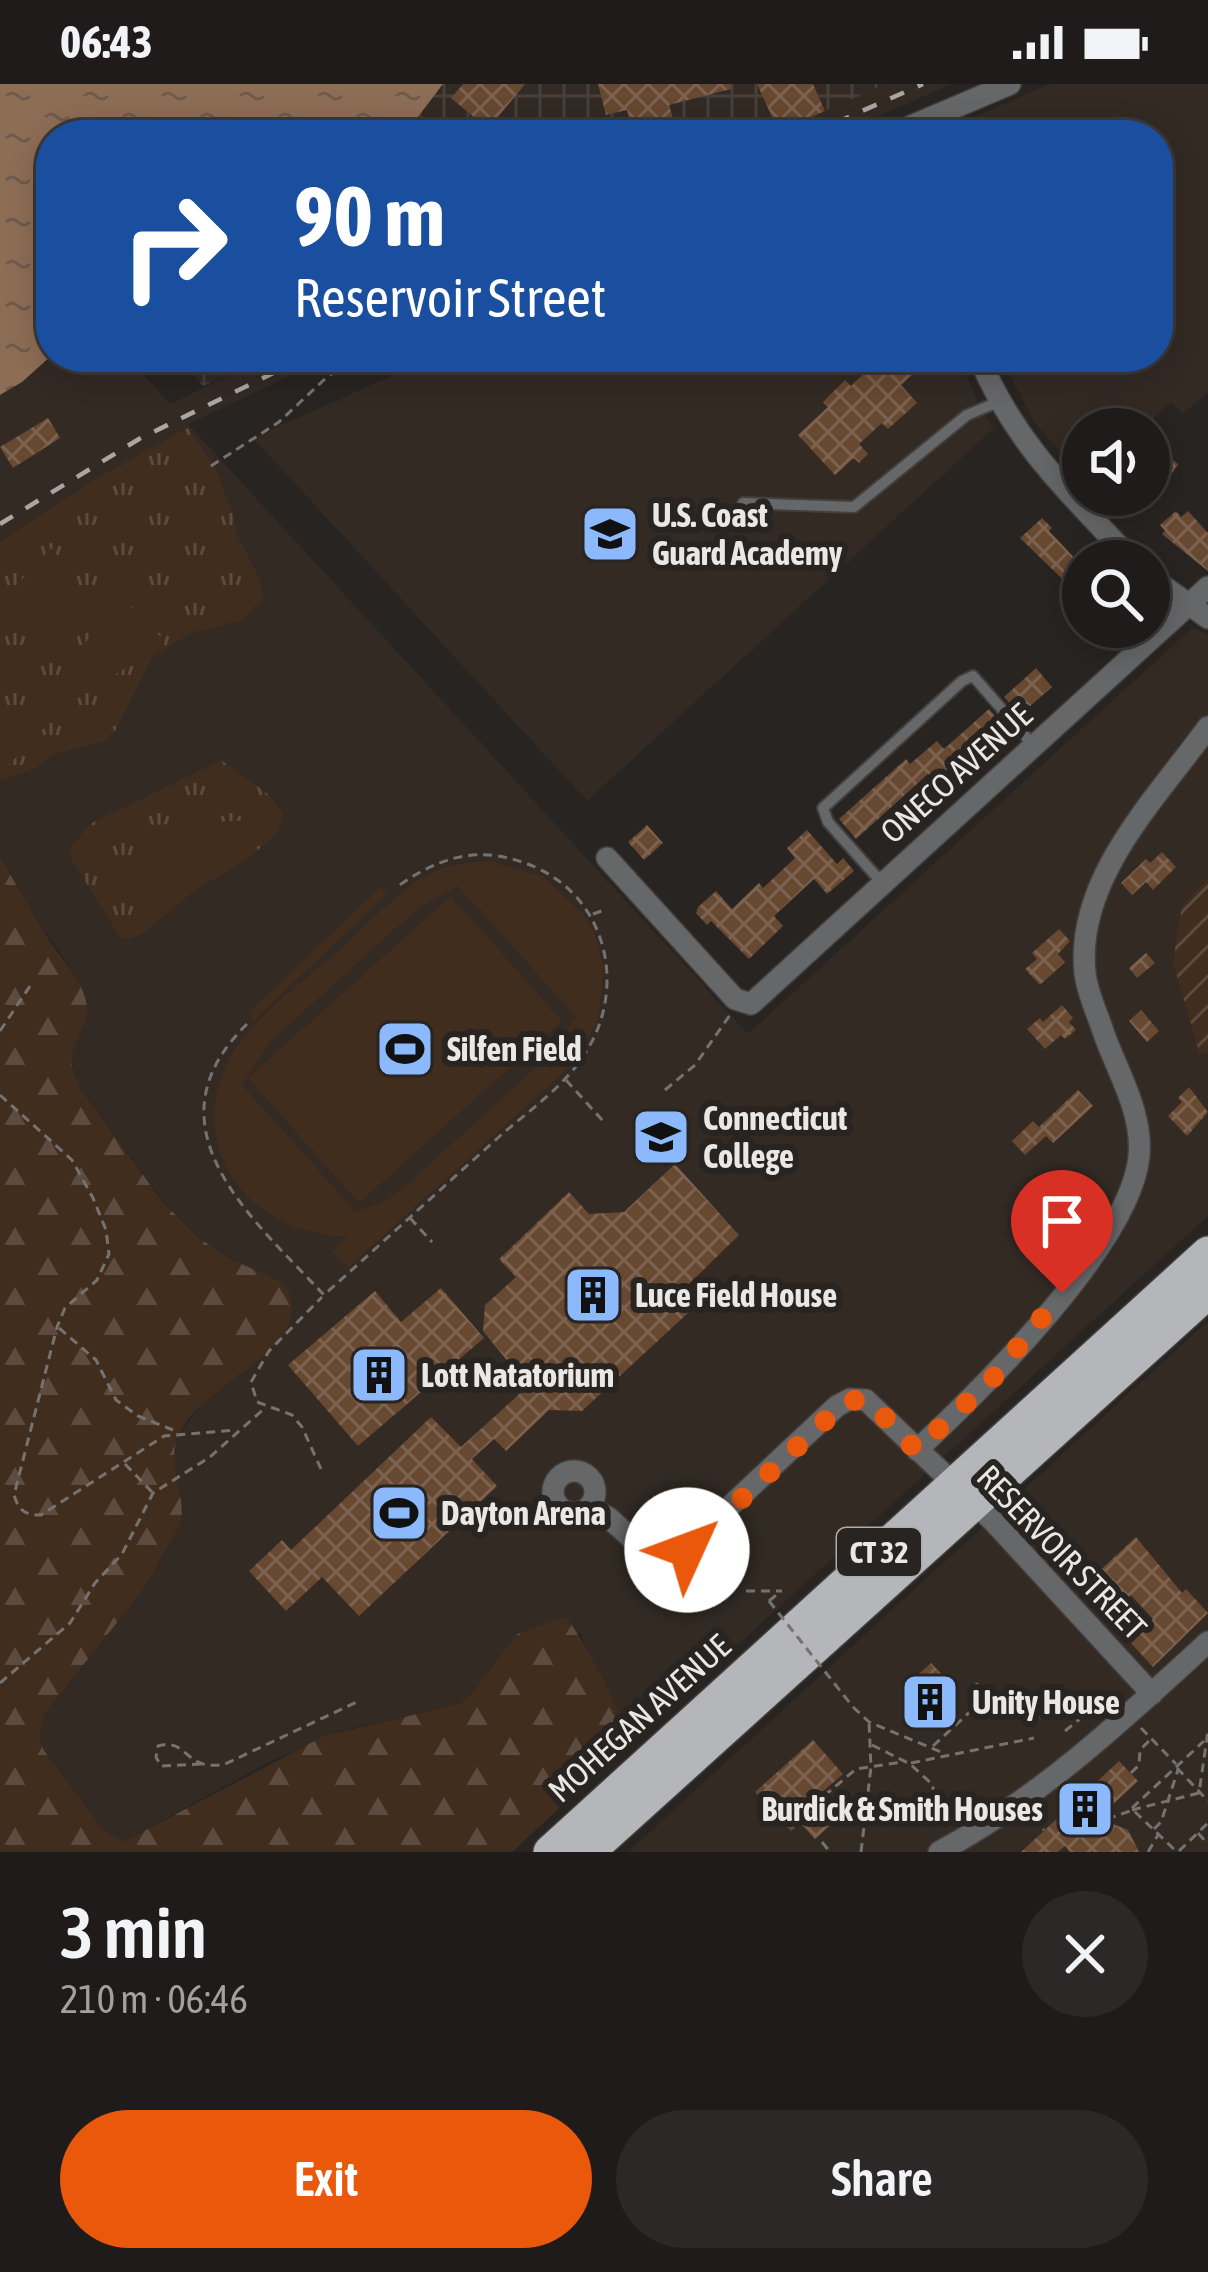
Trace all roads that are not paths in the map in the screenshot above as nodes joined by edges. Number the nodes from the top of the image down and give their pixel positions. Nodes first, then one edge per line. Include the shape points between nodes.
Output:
1 (1010, 84) edge
2 (919, 120) edge
3 (985, 372) edge
4 (998, 402) junction
5 (743, 503) dead end
6 (1114, 540) edge
7 (1208, 587) edge
8 (1170, 593) edge
9 (1187, 606) junction
10 (1208, 618) edge
11 (1208, 728) edge
12 (1034, 746) junction
13 (607, 858) dead end
14 (883, 884) junction
15 (1208, 1253) edge
16 (1208, 1292) edge
17 (916, 1450) junction
18 (962, 1493) junction
19 (590, 1507) dead end
20 (1208, 1642) edge
21 (1152, 1694) junction
22 (957, 1844) edge
23 (550, 1852) edge
24 (588, 1852) edge

1 - 2 street
3 - 4 street
4 - 5 lane via 967,415 854,507
4 - 6 street
7 - 9 street, ONECO AVENUE
8 - 9 street
9 - 10 street
9 - 12 street, ONECO AVENUE
11 - 17 street via 1096,887 1085,928 1085,976 1138,1122 1139,1158 1127,1196 1099,1247 1023,1344
12 - 14 street, ONECO AVENUE
12 - 14 lane via 974,676 823,808
13 - 14 street, ONECO AVENUE via 743,1003 754,1002
15 - 18 highway, MOHEGAN AVENUE / CT 32
16 - 18 highway, MOHEGAN AVENUE / CT 32
17 - 18 street, RESERVOIR STREET
17 - 19 street, RESERVOIR STREET via 869,1401 847,1400 690,1548 671,1556 649,1554
18 - 21 street, RESERVOIR STREET
18 - 23 highway, MOHEGAN AVENUE / CT 32
18 - 24 highway, MOHEGAN AVENUE / CT 32
20 - 21 street
21 - 22 street via 1052,1781

